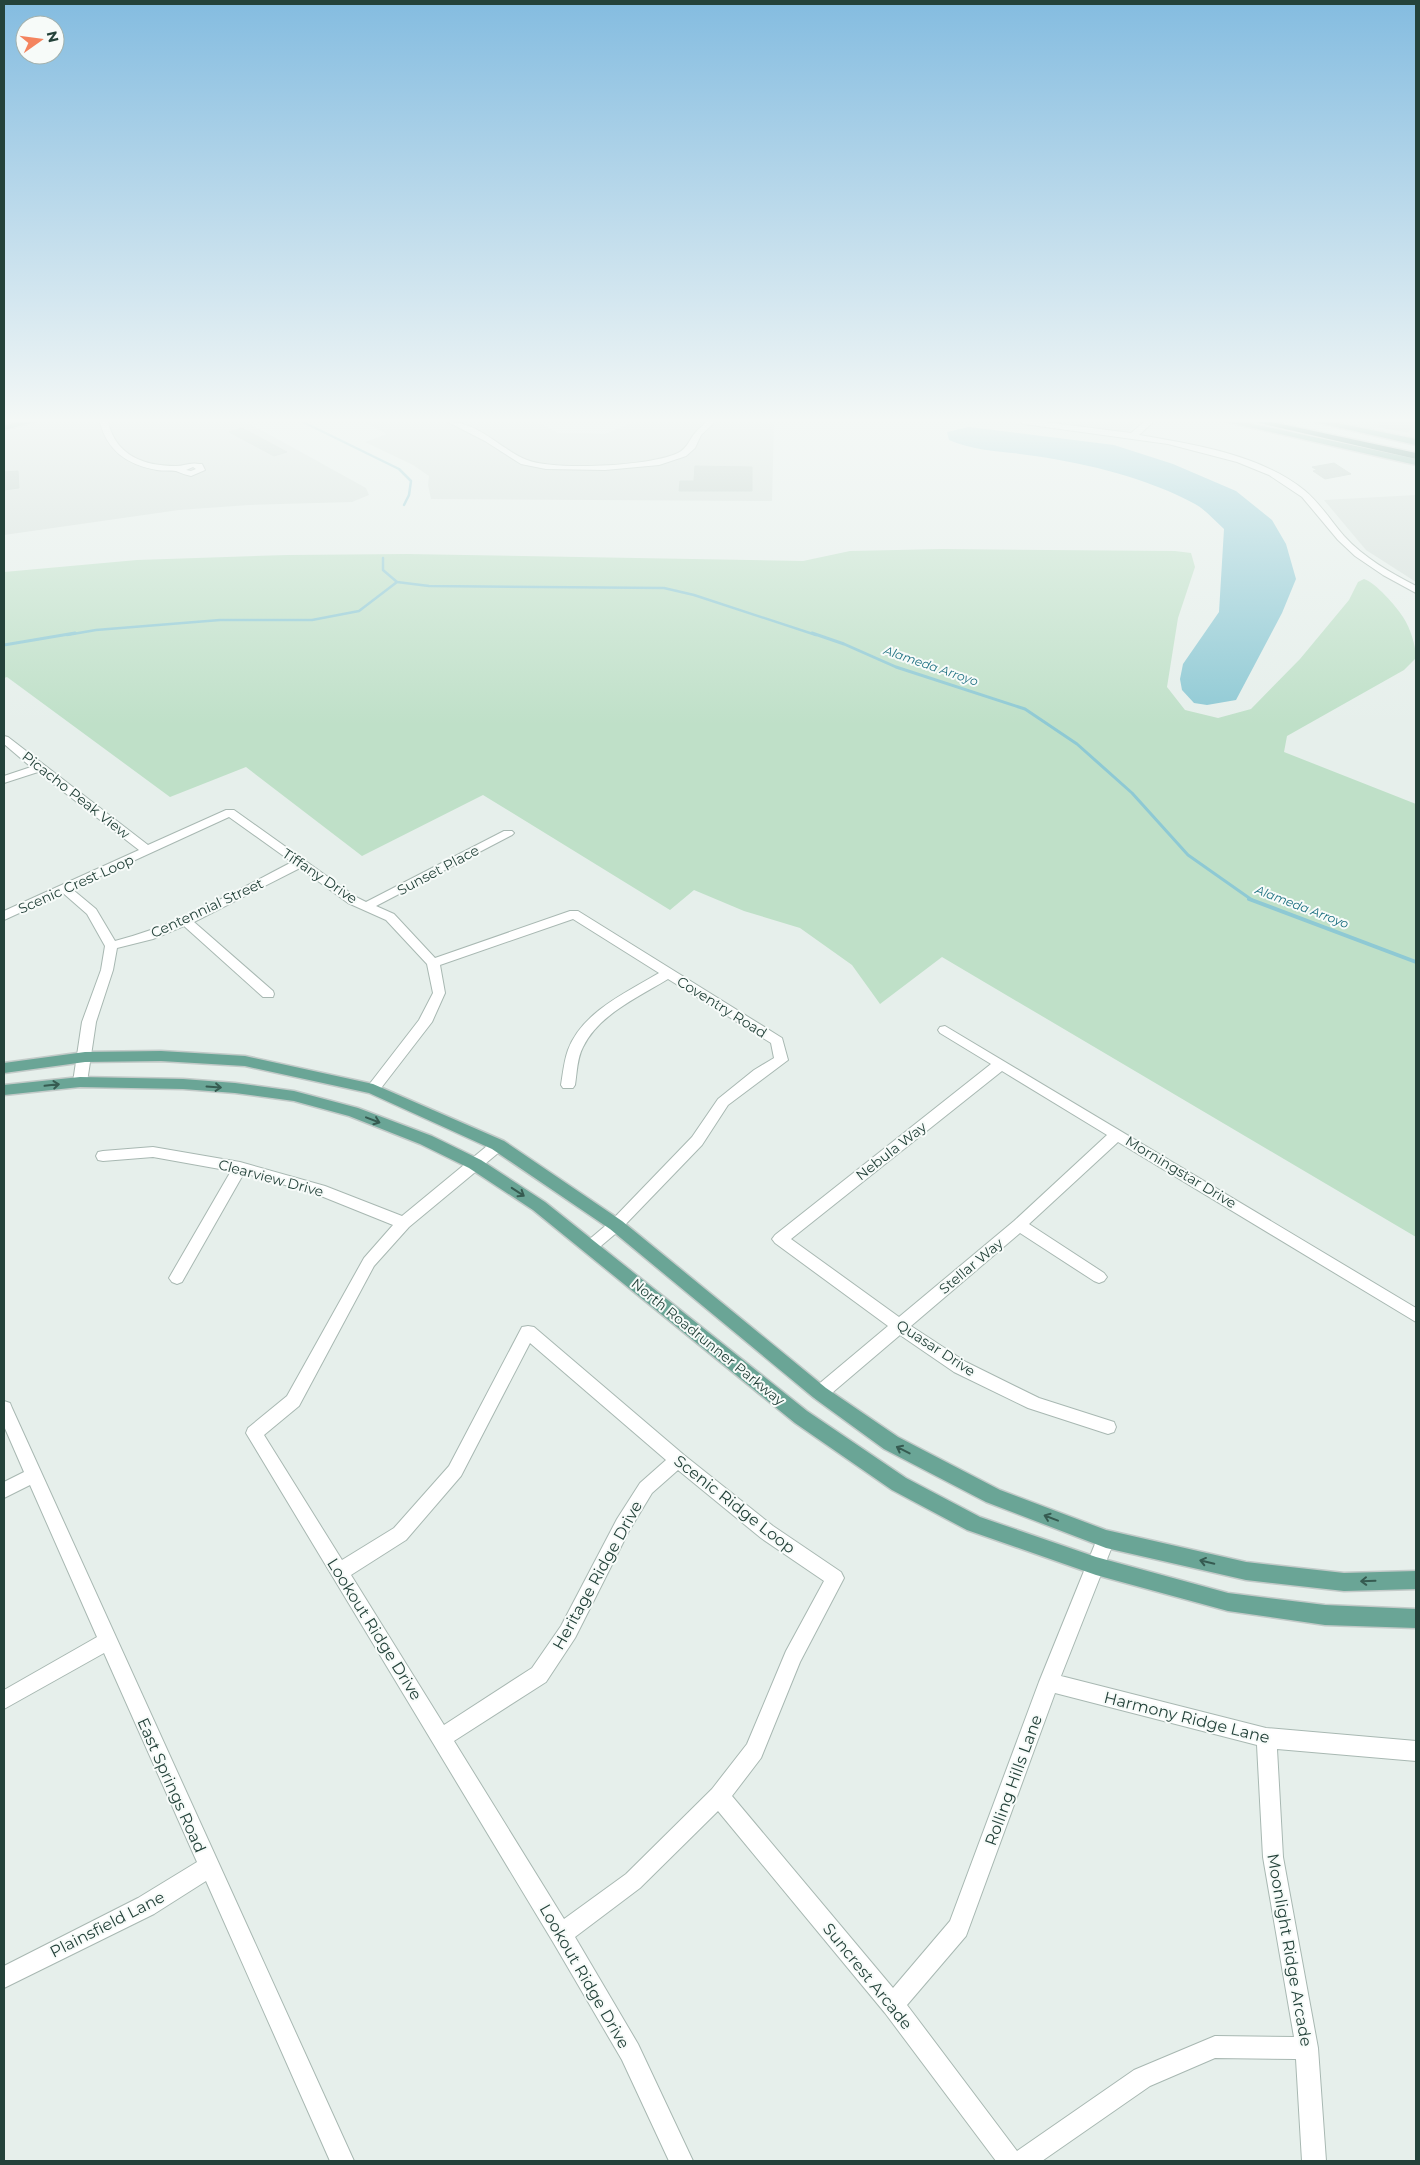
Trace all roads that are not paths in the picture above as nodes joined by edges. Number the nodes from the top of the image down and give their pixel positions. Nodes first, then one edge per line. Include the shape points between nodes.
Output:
1 (1328, 523) edge
2 (1416, 590) edge
3 (4, 738) edge
4 (39, 768) junction
5 (4, 780) edge
6 (508, 833) dead end
7 (148, 851) junction
8 (300, 863) junction
9 (65, 889) junction
10 (367, 906) junction
11 (4, 916) edge
12 (186, 921) junction
13 (111, 946) junction
14 (433, 963) junction
15 (668, 973) junction
16 (268, 994) dead end
17 (945, 1030) dead end
18 (85, 1057) junction
19 (1001, 1064) junction
20 (4, 1068) edge
21 (80, 1082) junction
22 (568, 1085) dead end
23 (373, 1089) junction
24 (4, 1090) edge
25 (1117, 1134) junction
26 (498, 1145) junction
27 (103, 1156) dead end
28 (475, 1164) junction
29 (240, 1166) junction
30 (404, 1223) junction
31 (616, 1225) junction
32 (1019, 1225) junction
33 (780, 1239) joint
34 (590, 1248) junction
35 (1099, 1277) dead end
36 (177, 1278) dead end
37 (1416, 1316) edge
38 (899, 1326) junction
39 (820, 1393) junction
40 (4, 1408) edge
41 (1108, 1427) dead end
42 (678, 1460) junction
43 (34, 1475) junction
44 (4, 1490) edge
45 (1106, 1539) junction
46 (1096, 1566) junction
47 (339, 1572) junction
48 (1416, 1580) edge
49 (1416, 1618) edge
50 (108, 1641) junction
51 (1049, 1682) junction
52 (4, 1700) edge
53 (441, 1738) junction
54 (1266, 1738) junction
55 (1416, 1751) edge
56 (719, 1796) junction
57 (209, 1867) junction
58 (561, 1934) junction
59 (4, 1977) edge
60 (893, 2005) junction
61 (1307, 2048) junction
62 (342, 2161) edge
63 (681, 2161) edge
64 (1010, 2161) edge
65 (1022, 2161) edge
66 (1314, 2161) edge

1 - 2 street via 1354,551
3 - 4 street, Picacho Peak View
4 - 5 street
4 - 7 street, Picacho Peak View
6 - 10 street, Sunset Place
7 - 8 street, Tiffany Drive via 230,812
7 - 9 street, Scenic Crest Loop
8 - 10 street, Tiffany Drive via 352,900
8 - 12 street, Centennial Street
9 - 11 street, Scenic Crest Loop
9 - 13 street via 92,912
10 - 14 street, Tiffany Drive via 390,917
12 - 13 street, Centennial Street via 149,936
12 - 16 street
13 - 18 street via 107,970 89,1022
14 - 15 street, Coventry Road via 574,914
14 - 23 street via 438,993 425,1022
15 - 22 street via 585,1030 575,1049
15 - 31 street, Coventry Road via 777,1041 781,1060 723,1102 697,1141
17 - 19 street, Morningstar Drive
18 - 20 main road
18 - 21 street
18 - 23 main road via 161,1056 245,1061
19 - 25 street, Morningstar Drive
19 - 33 street, Nebula Way
24 -> 21 main road, North Roadrunner Parkway
21 -> 28 main road, North Roadrunner Parkway via 183,1084 294,1096 362,1116 426,1140
23 - 26 main road
25 - 32 street, Stellar Way
25 - 37 street, Morningstar Drive
26 - 28 street, Lookout Ridge Drive
26 - 31 main road
27 - 29 street, Clearview Drive via 152,1152
28 - 30 street, Lookout Ridge Drive
28 -> 34 main road, North Roadrunner Parkway via 539,1206
29 - 30 street, Clearview Drive via 320,1190
29 - 36 street
30 - 47 street, Lookout Ridge Drive via 369,1262 293,1401 254,1433
31 - 34 street, Coventry Road
31 - 39 main road
32 - 35 street
32 - 38 street, Stellar Way
33 - 38 street, Quasar Drive
34 - 46 main road, North Roadrunner Parkway via 801,1417 899,1484 974,1524
38 - 39 street, Stellar Way
38 - 41 street, Quasar Drive via 960,1367 1034,1403
45 -> 39 main road via 993,1496 891,1444
40 - 43 street, East Springs Road
42 - 47 street, Scenic Ridge Loop via 528,1332 455,1471 400,1534
42 - 53 street, Heritage Ridge Drive via 646,1488 623,1525 568,1632 538,1675
42 - 56 street, Scenic Ridge Loop via 767,1532 835,1578 793,1657 754,1751
43 - 44 street
43 - 50 street, East Springs Road
45 - 46 street, Rolling Hills Lane
48 -> 45 main road via 1344,1582 1246,1571
46 - 49 main road, North Roadrunner Parkway via 1228,1602 1325,1615
46 - 51 street, Rolling Hills Lane
47 - 53 street, Lookout Ridge Drive
50 - 52 street
50 - 57 street, East Springs Road
51 - 54 street, Harmony Ridge Lane
51 - 60 street, Rolling Hills Lane via 958,1928
53 - 58 street, Lookout Ridge Drive
54 - 55 street, Harmony Ridge Lane
54 - 61 street, Moonlight Ridge Arcade via 1273,1857
56 - 58 street, Scenic Ridge Loop via 633,1882
56 - 60 street, Suncrest Arcade
57 - 59 street, Plainsfield Lane via 146,1906
57 - 62 street, East Springs Road
58 - 63 street, Lookout Ridge Drive via 630,2052
60 - 64 street, Suncrest Arcade
61 - 65 street via 1215,2047 1142,2078
61 - 66 street, Moonlight Ridge Arcade

